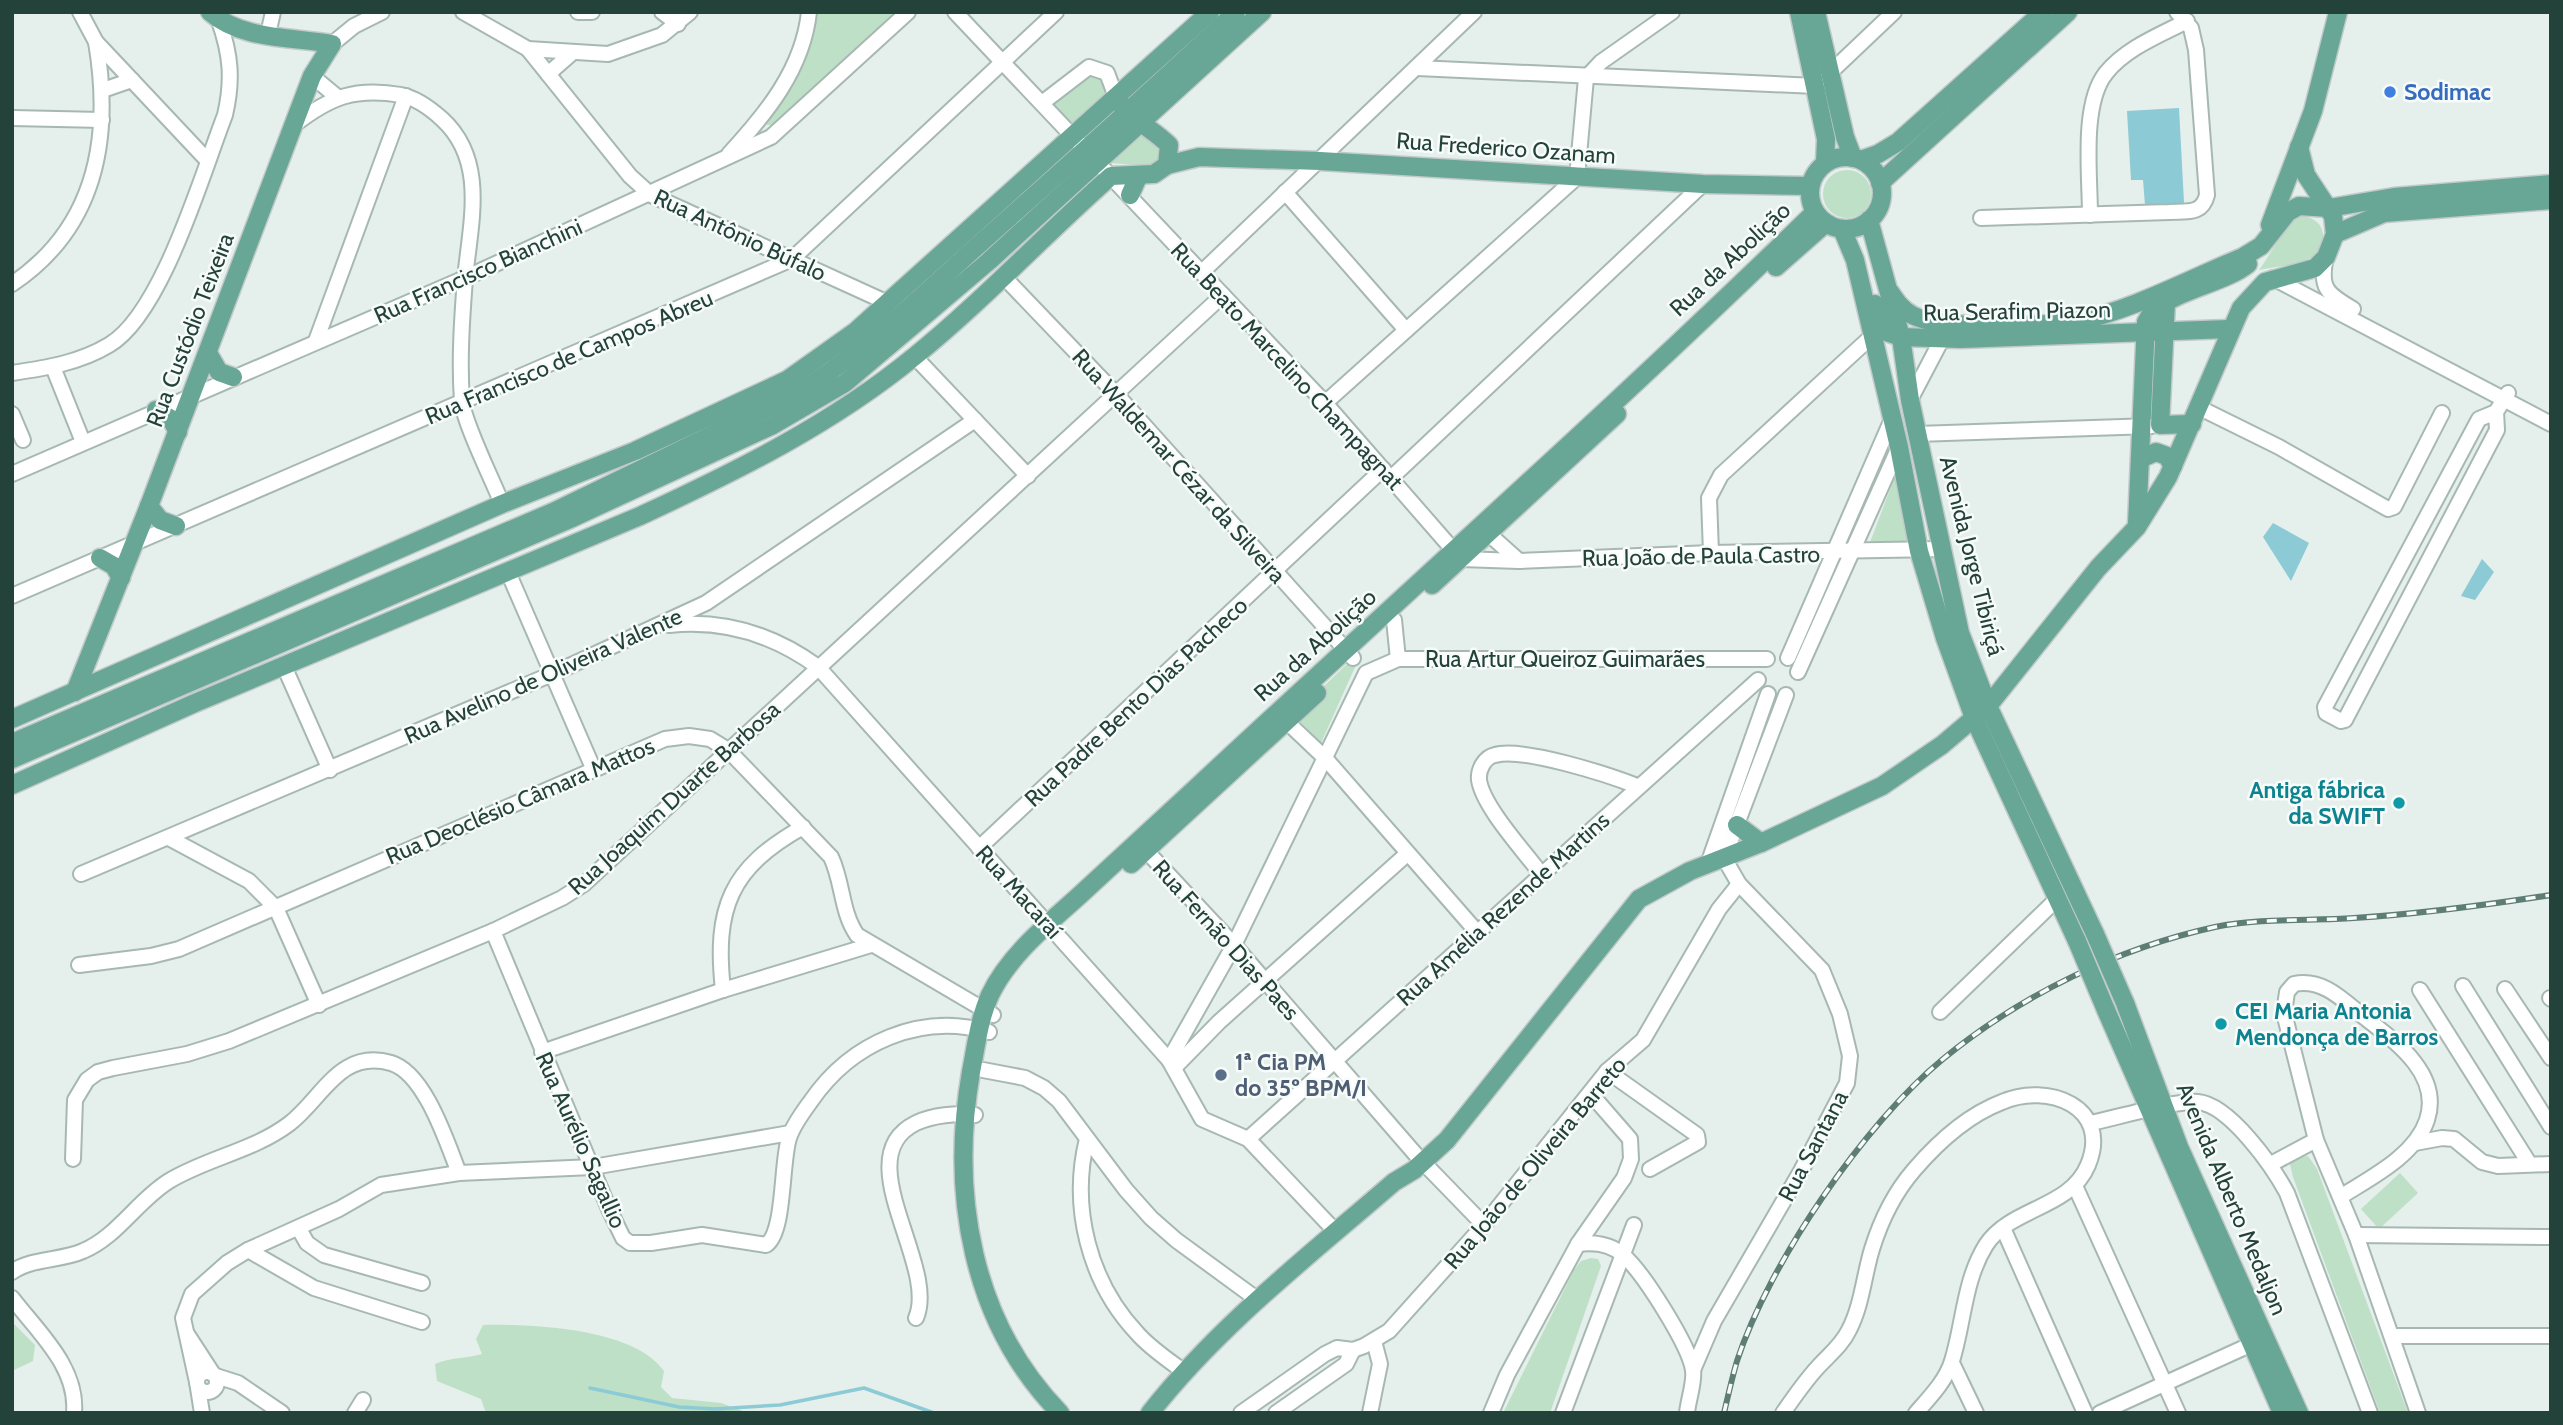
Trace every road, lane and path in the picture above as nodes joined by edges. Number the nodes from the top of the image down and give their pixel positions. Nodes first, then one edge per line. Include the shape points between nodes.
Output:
1 (80, 12) edge
2 (273, 12) edge
3 (382, 12) edge
4 (463, 12) edge
5 (578, 12) edge
6 (592, 12) edge
7 (662, 12) edge
8 (690, 12) edge
9 (809, 12) edge
10 (908, 12) edge
11 (955, 12) edge
12 (1056, 12) edge
13 (1210, 12) edge
14 (1236, 12) edge
15 (1262, 12) edge
16 (1474, 12) edge
17 (1672, 12) edge
18 (1799, 12) edge
19 (1816, 12) edge
20 (1894, 12) edge
21 (2043, 12) edge
22 (2068, 12) edge
23 (2338, 12) edge
24 (215, 16) edge
25 (2182, 17) edge
26 (896, 19) edge
27 (678, 24) junction
28 (268, 34) junction
29 (96, 42) junction
30 (332, 44) junction
31 (527, 49) junction
32 (572, 53) junction
33 (1003, 63) junction
34 (1417, 68) junction
35 (1831, 73) junction
36 (548, 74) junction
37 (312, 76) junction
38 (1586, 78) junction
39 (132, 80) junction
40 (1816, 86) junction
41 (103, 90) junction
42 (336, 96) junction
43 (406, 96) junction
44 (1116, 96) junction
45 (1042, 103) junction
46 (1135, 117) junction
47 (12, 118) edge
48 (102, 120) junction
49 (294, 125) junction
50 (1072, 135) junction
51 (1168, 145) junction
52 (2300, 147) junction
53 (1199, 157) junction
54 (1857, 159) junction
55 (207, 160) junction
56 (1320, 161) junction
57 (720, 163) junction
58 (1099, 163) junction
59 (1825, 163) junction
60 (1167, 165) junction
61 (1139, 175) junction
62 (1577, 177) junction
63 (1703, 184) junction
64 (1880, 184) junction
65 (2551, 184) edge
66 (1810, 186) junction
67 (1285, 192) junction
68 (651, 195) junction
69 (1130, 195) junction
70 (2551, 200) edge
71 (2329, 208) junction
72 (2090, 215) junction
73 (1981, 218) dead end
74 (1869, 220) junction
75 (1828, 221) junction
76 (2335, 234) junction
77 (2261, 246) junction
78 (2326, 257) junction
79 (792, 260) junction
80 (1855, 260) junction
81 (1202, 272) junction
82 (1003, 276) junction
83 (466, 278) junction
84 (2273, 278) junction
85 (12, 284) edge
86 (1885, 286) junction
87 (1223, 295) junction
88 (888, 303) junction
89 (2229, 329) junction
90 (1406, 330) junction
91 (2153, 332) junction
92 (1872, 336) junction
93 (1900, 337) junction
94 (1942, 339) junction
95 (316, 341) junction
96 (208, 353) junction
97 (915, 356) junction
98 (53, 367) junction
99 (12, 373) edge
100 (233, 376) junction
101 (192, 394) junction
102 (1116, 394) junction
103 (2506, 395) junction
104 (1910, 400) junction
105 (1325, 402) junction
106 (462, 404) junction
107 (156, 410) junction
108 (2496, 412) junction
109 (2442, 413) dead end
110 (12, 414) edge
111 (2195, 416) junction
112 (2551, 416) edge
113 (1892, 419) junction
114 (975, 420) junction
115 (2551, 424) edge
116 (2151, 426) junction
117 (178, 432) junction
118 (1917, 434) junction
119 (23, 440) dead end
120 (83, 442) junction
121 (1899, 447) junction
122 (2140, 466) junction
123 (2171, 472) junction
124 (1387, 473) junction
125 (12, 474) edge
126 (1028, 476) junction
127 (502, 504) junction
128 (149, 506) junction
129 (176, 526) junction
130 (2137, 527) junction
131 (1483, 530) junction
132 (135, 543) junction
133 (1941, 549) junction
134 (1919, 551) junction
135 (1711, 553) junction
136 (1836, 553) junction
137 (1852, 553) junction
138 (1457, 554) junction
139 (100, 558) junction
140 (1519, 561) junction
141 (509, 572) junction
142 (1275, 572) junction
143 (121, 578) junction
144 (12, 596) edge
145 (1394, 620) junction
146 (657, 626) junction
147 (93, 647) junction
148 (1350, 655) junction
149 (1788, 658) junction
150 (1398, 659) junction
151 (1767, 659) junction
152 (284, 666) junction
153 (818, 667) junction
154 (122, 671) junction
155 (1798, 672) junction
156 (552, 674) junction
157 (1758, 680) junction
158 (75, 692) junction
159 (1768, 694) junction
160 (1786, 695) junction
161 (1981, 712) junction
162 (12, 719) edge
163 (1286, 721) junction
164 (12, 743) edge
165 (727, 750) junction
166 (1325, 758) junction
167 (12, 759) edge
168 (593, 768) junction
169 (330, 770) junction
170 (12, 785) edge
171 (1637, 786) junction
172 (1737, 825) junction
173 (803, 827) junction
174 (169, 838) junction
175 (1761, 843) junction
176 (1142, 846) junction
177 (979, 848) junction
178 (1408, 854) junction
179 (1716, 861) junction
180 (81, 874) dead end
181 (1541, 874) junction
182 (1739, 884) junction
183 (2057, 899) junction
184 (276, 908) junction
185 (1051, 928) junction
186 (494, 932) junction
187 (1478, 932) junction
188 (871, 945) junction
189 (1234, 945) junction
190 (79, 965) dead end
191 (1266, 982) junction
192 (2463, 986) dead end
193 (1209, 989) junction
194 (2505, 989) dead end
195 (723, 990) junction
196 (2420, 990) dead end
197 (2125, 1003) joint
198 (319, 1005) junction
199 (1234, 1009) junction
200 (2106, 1010) joint
201 (1941, 1012) dead end
202 (986, 1022) junction
203 (541, 1052) junction
204 (2551, 1058) edge
205 (1335, 1060) junction
206 (1171, 1064) junction
207 (983, 1070) junction
208 (1606, 1071) junction
209 (1590, 1093) junction
210 (2156, 1109) junction
211 (969, 1114) junction
212 (2091, 1123) junction
213 (2551, 1127) edge
214 (790, 1133) junction
215 (1087, 1139) junction
216 (1248, 1139) junction
217 (2316, 1140) junction
218 (2415, 1143) junction
219 (73, 1159) dead end
220 (1420, 1159) junction
221 (2529, 1163) junction
222 (2271, 1164) junction
223 (2551, 1164) edge
224 (593, 1167) junction
225 (1650, 1169) dead end
226 (459, 1173) junction
227 (2076, 1188) junction
228 (2340, 1197) junction
229 (1484, 1225) junction
230 (1634, 1225) dead end
231 (299, 1228) junction
232 (2003, 1228) junction
233 (1336, 1232) junction
234 (2356, 1235) junction
235 (2551, 1237) edge
236 (1578, 1244) junction
237 (248, 1250) junction
238 (1623, 1254) junction
239 (17, 1269) edge
240 (422, 1283) dead end
241 (12, 1298) edge
242 (1258, 1300) junction
243 (916, 1318) dead end
244 (422, 1322) dead end
245 (186, 1333) junction
246 (2393, 1336) junction
247 (2551, 1336) edge
248 (1374, 1341) junction
249 (2252, 1344) junction
250 (1353, 1350) junction
251 (1952, 1363) junction
252 (1693, 1370) junction
253 (1183, 1371) junction
254 (215, 1382) junction
255 (2165, 1383) junction
256 (197, 1385) junction
257 (74, 1413) edge
258 (202, 1413) edge
259 (210, 1413) edge
260 (282, 1413) edge
261 (1060, 1413) edge
262 (1150, 1413) edge
263 (1241, 1413) edge
264 (1276, 1413) edge
265 (1370, 1413) edge
266 (1491, 1413) edge
267 (1563, 1413) edge
268 (1687, 1413) edge
269 (1783, 1413) edge
270 (1916, 1413) edge
271 (1976, 1413) edge
272 (2085, 1413) edge
273 (2100, 1413) edge
274 (2178, 1413) edge
275 (2282, 1413) edge
276 (2299, 1413) edge
277 (2370, 1413) edge
278 (2418, 1413) edge

1 - 29 street
2 - 28 street
3 - 30 street, Rua Custódio Teixeira
4 - 31 street
5 - 6 street
7 - 27 street
8 - 27 street
9 - 57 street via 799,52 783,87
10 - 26 street, Rua Francisco Bianchini
11 - 33 street, Rua Beato Marcelino Champagnat
12 - 33 street, Rua Francisco de Campos Abreu
13 - 44 main road
14 - 46 main road
15 - 46 main road
16 - 34 street
17 - 38 street via 1601,62
18 - 40 main road
19 - 35 main road
20 - 35 street
21 - 54 main road via 1898,142
22 - 64 main road
23 - 52 main road
24 - 28 main road
24 - 55 street via 229,48 230,92
25 - 72 street via 2121,58 2096,90 2091,112
25 - 72 street via 2196,50 2205,206 2194,211
26 - 57 street, Rua Francisco Bianchini via 788,124
27 - 32 street via 618,52
28 - 30 main road
29 - 39 street
29 - 41 street
30 - 37 main road, Rua Custódio Teixeira
31 - 32 street
31 - 36 street, Rua Antônio Búfalo
32 - 36 street
33 - 45 street, Rua Beato Marcelino Champagnat
33 - 79 street, Rua Francisco de Campos Abreu
34 - 38 street
34 - 56 street
35 - 40 street
35 - 54 main road via 1845,137
36 - 68 street, Rua Antônio Búfalo via 630,176
37 - 42 street
37 - 49 main road, Rua Custódio Teixeira
38 - 40 street
38 - 62 street
39 - 41 street
39 - 55 street
40 - 59 main road via 1826,139
41 - 48 street
42 - 43 street
42 - 49 street
43 - 83 street via 445,121 468,157 474,188
43 - 95 street
44 - 45 street via 1110,76 1095,66
44 - 46 main road, Rua Frederico Ozanam
44 - 50 main road
45 - 50 street, Rua Beato Marcelino Champagnat
46 - 51 main road, Rua Frederico Ozanam
46 - 58 main road
47 - 48 street
48 - 85 street via 101,146 82,204 46,256
49 - 96 main road, Rua Custódio Teixeira
50 - 58 street, Rua Beato Marcelino Champagnat
50 - 88 main road
51 - 53 main road, Rua Frederico Ozanam
51 - 60 main road
52 - 71 main road via 2306,175
52 - 77 main road
53 - 56 main road, Rua Frederico Ozanam
53 - 60 main road, Rua Frederico Ozanam
54 - 59 main road via 1835,158
54 - 64 main road via 1874,171
55 - 98 street via 163,275 139,318 109,345
56 - 62 main road, Rua Frederico Ozanam
56 - 67 street
57 - 68 street, Rua Francisco Bianchini
58 - 61 main road, Rua Frederico Ozanam
58 - 69 street, Rua Beato Marcelino Champagnat
58 - 82 main road
58 - 164 main road via 829,374 794,396 553,512
58 - 167 main road via 879,356 845,383 773,425 570,519
59 - 66 main road
60 - 61 main road, Rua Frederico Ozanam via 1154,174
61 - 69 main road
62 - 63 main road, Rua Frederico Ozanam
62 - 90 street
63 - 66 main road, Rua Frederico Ozanam
63 - 124 street, Rua Padre Bento Dias Pacheco
64 - 74 main road via 1880,202
65 - 71 main road via 2394,197
66 - 75 main road via 1810,200
67 - 81 street
67 - 90 street
68 - 79 street, Rua Antônio Búfalo
68 - 83 street, Rua Francisco Bianchini
69 - 81 street, Rua Beato Marcelino Champagnat
70 - 76 main road via 2384,213
71 - 76 main road
71 - 77 main road via 2299,206 2288,212
72 - 73 street
74 - 75 main road via 1861,226
74 - 86 main road, Avenida Jorge Tibiriçá
75 - 80 main road, Avenida Jorge Tibiriçá
75 - 131 main road, Rua da Abolição
76 - 78 main road
77 - 86 main road via 2128,305 2078,321 1944,324 1912,315
77 - 91 main road via 2252,261 2237,272 2166,302 2149,314
78 - 84 main road via 2304,273
78 - 103 street via 2322,274 2331,296
79 - 88 street, Rua Antônio Búfalo
79 - 106 street, Rua Francisco de Campos Abreu
80 - 92 main road, Avenida Jorge Tibiriçá
80 - 93 main road, Rua Serafim Piazon via 1868,283 1881,325
81 - 87 street, Rua Beato Marcelino Champagnat
82 - 97 main road
82 - 102 street, Rua Waldemar Cézar da Silveira
83 - 95 street, Rua Francisco Bianchini
83 - 106 street
84 - 89 main road via 2253,292
84 - 103 street
86 - 93 main road, Avenida Jorge Tibiriçá
87 - 102 street, Rua Joaquim Duarte Barbosa
87 - 105 street, Rua Beato Marcelino Champagnat
88 - 127 main road via 822,358 787,380 635,451
89 - 91 main road, Rua Serafim Piazon
89 - 111 main road
90 - 105 street
91 - 94 main road, Rua Serafim Piazon
91 - 116 main road
92 - 113 main road, Avenida Jorge Tibiriçá
92 - 135 street via 1721,475 1709,498
93 - 94 main road, Rua Serafim Piazon
93 - 104 main road, Avenida Jorge Tibiriçá
94 - 104 street
95 - 100 street, Rua Francisco Bianchini
96 - 100 main road via 219,372
96 - 101 main road, Rua Custódio Teixeira
97 - 114 street
97 - 141 main road via 842,409 760,458
98 - 99 street
98 - 120 street
100 - 101 street, Rua Francisco Bianchini
101 - 107 street, Rua Francisco Bianchini
101 - 117 main road, Rua Custódio Teixeira
102 - 126 street, Rua Joaquim Duarte Barbosa
102 - 142 street, Rua Waldemar Cézar da Silveira
103 - 108 street
103 - 112 street
103 - 115 street
104 - 118 main road, Avenida Jorge Tibiriçá
105 - 124 street, Rua Beato Marcelino Champagnat
106 - 127 street
106 - 129 street, Rua Francisco de Campos Abreu
107 - 117 main road via 172,419
107 - 120 street, Rua Francisco Bianchini
108 - 108 street via 2479,419 2325,707 2326,713 2341,721 2497,430
109 - 111 street via 2394,507 2388,509 2279,447
110 - 119 street
111 - 116 main road
111 - 123 main road
113 - 121 main road, Avenida Jorge Tibiriçá
113 - 136 street
114 - 126 street
114 - 146 street, Rua Avelino de Oliveira Valente via 741,581
116 - 118 street
116 - 122 main road
117 - 128 main road, Rua Custódio Teixeira
118 - 133 main road, Avenida Jorge Tibiriçá
120 - 125 street, Rua Francisco Bianchini
121 - 134 main road, Avenida Jorge Tibiriçá
121 - 137 street
122 - 123 main road via 2158,481
122 - 123 main road via 2156,452 2166,456
122 - 130 main road
123 - 130 main road
124 - 138 street, Rua Beato Marcelino Champagnat
124 - 142 street, Rua Padre Bento Dias Pacheco
126 - 153 street, Rua Joaquim Duarte Barbosa
127 - 154 main road
128 - 129 main road via 160,520
128 - 132 main road, Rua Custódio Teixeira
129 - 132 street, Rua Francisco de Campos Abreu
130 - 161 main road
131 - 138 main road, Rua da Abolição
131 - 140 street
132 - 139 street, Rua Francisco de Campos Abreu
132 - 143 main road, Rua Custódio Teixeira
133 - 134 street, Rua João de Paula Castro
133 - 161 main road, Avenida Jorge Tibiriçá
134 - 137 street, Rua João de Paula Castro
134 - 161 main road, Avenida Jorge Tibiriçá via 1945,638
135 - 136 street, Rua João de Paula Castro
135 - 140 street, Rua João de Paula Castro
136 - 137 street, Rua João de Paula Castro
136 - 149 street
137 - 155 street
138 - 140 street, Rua João de Paula Castro
138 - 145 main road, Rua da Abolição
138 - 148 main road, Rua da Abolição
139 - 143 main road via 114,566
139 - 144 street, Rua Francisco de Campos Abreu
141 - 152 main road
141 - 156 street
142 - 148 street, Rua Waldemar Cézar da Silveira
142 - 177 street, Rua Padre Bento Dias Pacheco
143 - 147 main road, Rua Custódio Teixeira
145 - 148 main road, Rua da Abolição
145 - 150 street
146 - 153 street, Rua Macaraí via 685,623 737,628 793,649
146 - 156 street, Rua Avelino de Oliveira Valente
147 - 154 main road via 95,668 103,673
147 - 158 main road, Rua Custódio Teixeira
148 - 163 main road, Rua da Abolição
148 - 176 main road, Rua da Abolição
149 - 151 street
149 - 155 street
150 - 151 street, Rua Artur Queiroz Guimarães
150 - 166 street, Rua Artur Queiroz Guimarães via 1366,673
151 - 157 street via 1759,668
152 - 169 street
152 - 170 main road
153 - 165 street, Rua Joaquim Duarte Barbosa
153 - 177 street, Rua Macaraí
154 - 158 main road
155 - 160 street via 1797,684
156 - 168 street
156 - 169 street, Rua Avelino de Oliveira Valente
157 - 159 street
157 - 171 street, Rua Amélia Rezende Martins
158 - 162 main road
159 - 160 street
159 - 179 street
160 - 172 street
161 - 175 main road via 1882,786
161 - 183 main road, Avenida Jorge Tibiriçá
161 - 197 main road, Avenida Jorge Tibiriçá, bridge via 2095,934
163 - 166 street
163 - 176 main road, Rua da Abolição
165 - 168 street, Rua Deoclésio Câmara Mattos via 710,739 665,739
165 - 173 street, Rua Deoclésio Câmara Mattos
165 - 186 street, Rua Joaquim Duarte Barbosa via 584,884
166 - 178 street
166 - 189 street
168 - 184 street, Rua Deoclésio Câmara Mattos
169 - 174 street, Rua Avelino de Oliveira Valente
171 - 181 street, Rua Amélia Rezende Martins
171 - 181 street via 1516,754 1489,758 1481,767 1479,780 1490,805
172 - 175 main road
172 - 179 street
173 - 188 street, Rua Deoclésio Câmara Mattos via 831,857 849,923
173 - 195 street via 754,859 734,892 720,941
174 - 180 street, Rua Avelino de Oliveira Valente
174 - 184 street via 248,881
175 - 179 main road
176 - 185 main road, Rua da Abolição
176 - 189 street, Rua Fernão Dias Paes
177 - 185 street, Rua Macaraí
178 - 187 street
178 - 191 street
179 - 182 street, Rua Santana
179 - 220 main road via 1639,899 1488,1092 1447,1140
181 - 187 street, Rua Amélia Rezende Martins
182 - 208 street, Rua João de Oliveira Barreto via 1719,909 1643,1040
182 - 252 street, Rua Santana via 1822,970 1850,1056 1847,1083 1714,1321
183 - 200 main road, Avenida Jorge Tibiriçá, bridge
183 - 201 street
184 - 190 street, Rua Deoclésio Câmara Mattos via 179,949
184 - 198 street
185 - 202 main road, Rua da Abolição via 1011,962
185 - 206 street, Rua Macaraí
186 - 198 street, Rua Joaquim Duarte Barbosa
186 - 203 street, Rua Aurélio Sagallio
187 - 205 street, Rua Amélia Rezende Martins
188 - 195 street
188 - 202 street, Rua Deoclésio Câmara Mattos
189 - 191 street, Rua Fernão Dias Paes
189 - 193 street
191 - 199 street
191 - 205 street, Rua Fernão Dias Paes
192 - 213 street
193 - 199 street via 1213,1005
193 - 206 street
194 - 204 street
195 - 203 street
196 - 221 street
197 - 210 main road, Avenida Alberto Medaljon
198 - 219 street, Rua Joaquim Duarte Barbosa via 187,1054 98,1072 79,1088 75,1100
199 - 206 street
200 - 210 main road, Avenida Alberto Medaljon
202 - 207 main road, Rua da Abolição
202 - 211 main road, Rua da Abolição
202 - 214 street via 928,1025 873,1044 820,1088
203 - 224 street, Rua Aurélio Sagallio
205 - 216 street, Rua Amélia Rezende Martins
205 - 220 street, Rua Fernão Dias Paes
206 - 216 street, Rua Macaraí via 1202,1119
207 - 211 main road, Rua da Abolição
207 - 215 street via 1025,1078 1044,1088
208 - 209 street, Rua João de Oliveira Barreto
208 - 225 street via 1697,1135 1698,1142 1687,1150
209 - 229 street, Rua João de Oliveira Barreto
209 - 236 street via 1630,1139 1631,1159 1624,1178
210 - 212 street
210 - 222 street via 2194,1101 2211,1105
210 - 249 main road, Avenida Alberto Medaljon
210 - 276 main road, Avenida Alberto Medaljon
211 - 243 street via 921,1121 906,1128 893,1143 894,1197 922,1296
211 - 261 main road, Rua da Abolição via 961,1163 972,1241 997,1323 1023,1369
212 - 227 street via 2095,1144
212 - 269 street via 2064,1100 2031,1095 1990,1107 1929,1153 1892,1201 1845,1338
214 - 224 street
214 - 224 street, Rua Aurélio Sagallio via 783,1160 779,1226 773,1241 766,1245 702,1235 639,1244 624,1238
215 - 242 street via 1151,1218
215 - 253 street via 1079,1195 1091,1255 1104,1286 1137,1333
216 - 233 street, Rua Macaraí
217 - 218 street via 2284,1013 2290,987 2300,983 2327,988 2412,1058 2429,1096 2427,1120
217 - 222 street
217 - 228 street
218 - 221 street via 2454,1139 2487,1164 2510,1167
218 - 228 street
220 - 229 street, Rua Fernão Dias Paes
220 - 233 main road
221 - 223 street
222 - 277 street via 2287,1194
224 - 226 street
226 - 231 street via 381,1185
226 - 239 street via 422,1091 393,1063 361,1061 338,1072 288,1125 258,1143 170,1180 96,1244
227 - 232 street
227 - 255 street
228 - 234 street
229 - 248 street, Rua João de Oliveira Barreto via 1389,1331
230 - 238 street
231 - 237 street
231 - 240 street via 307,1243 324,1255
232 - 251 street via 1974,1265
232 - 272 street
233 - 242 main road
234 - 235 street
234 - 246 street
236 - 238 street via 1602,1245
236 - 266 street
237 - 244 street via 314,1288
237 - 245 street via 192,1294 183,1318
238 - 252 street via 1673,1326
238 - 267 street
241 - 257 street via 67,1371
242 - 253 main road
245 - 254 street
245 - 256 street
246 - 247 street
246 - 278 street
248 - 250 street, Rua João de Oliveira Barreto
248 - 265 street via 1380,1358
249 - 255 street
249 - 275 main road, Avenida Alberto Medaljon
250 - 263 street, Rua João de Oliveira Barreto via 1337,1348 1325,1354
250 - 264 street, Rua João de Oliveira Barreto via 1346,1364
251 - 270 street
251 - 271 street
252 - 268 street, Rua Santana
253 - 262 main road
254 - 256 street via 202,1373
254 - 259 street
254 - 260 street via 254,1395
255 - 273 street
255 - 274 street
256 - 258 street

